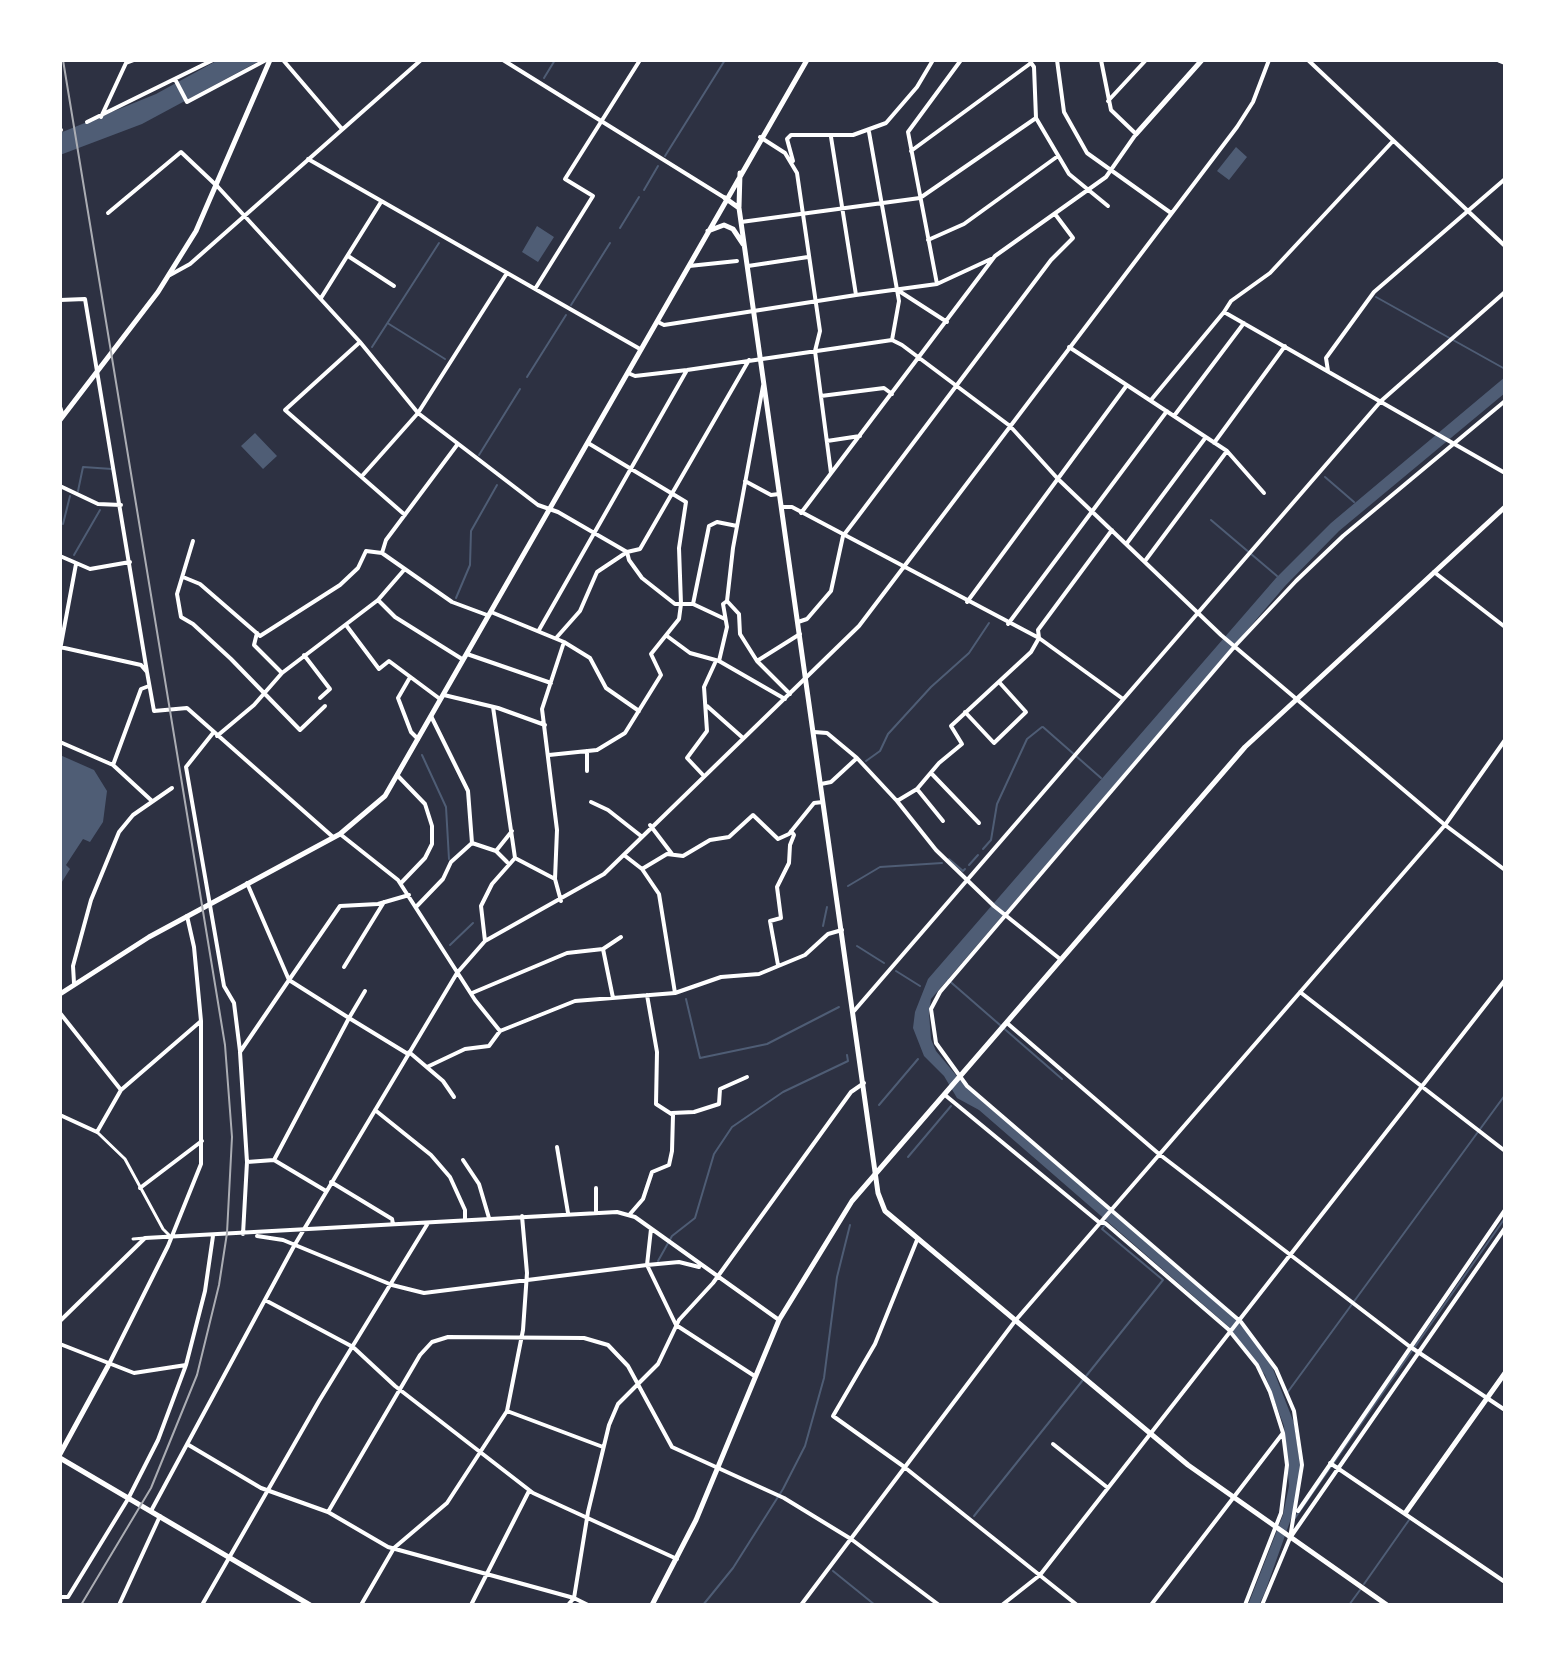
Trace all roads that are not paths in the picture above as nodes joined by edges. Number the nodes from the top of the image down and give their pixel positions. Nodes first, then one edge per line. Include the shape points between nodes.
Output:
1 (134, 60) edge
2 (213, 60) edge
3 (268, 60) edge
4 (283, 60) edge
5 (421, 60) edge
6 (503, 60) edge
7 (640, 60) edge
8 (933, 60) edge
9 (961, 60) edge
10 (1057, 60) edge
11 (1101, 60) edge
12 (1146, 60) edge
13 (1202, 60) edge
14 (1269, 60) edge
15 (1308, 60) edge
16 (805, 61) edge
17 (1030, 62) edge
18 (176, 81) dead end
19 (1108, 101) junction
20 (1036, 118) junction
21 (100, 119) junction
22 (601, 121) junction
23 (87, 122) dead end
24 (342, 129) junction
25 (869, 132) junction
26 (1136, 134) junction
27 (760, 137) junction
28 (831, 137) junction
29 (1393, 141) junction
30 (911, 151) junction
31 (1058, 156) junction
32 (308, 159) junction
33 (794, 163) junction
34 (1110, 169) junction
35 (740, 172) junction
36 (1505, 179) edge
37 (218, 187) junction
38 (1089, 188) junction
39 (725, 198) junction
40 (920, 198) junction
41 (381, 202) junction
42 (881, 204) junction
43 (1108, 206) dead end
44 (739, 208) junction
45 (843, 210) junction
46 (1468, 210) junction
47 (108, 213) dead end
48 (1171, 213) junction
49 (1054, 214) junction
50 (803, 215) junction
51 (244, 217) junction
52 (741, 222) junction
53 (705, 235) junction
54 (928, 240) junction
55 (1505, 246) edge
56 (745, 248) junction
57 (348, 256) junction
58 (995, 256) junction
59 (808, 257) junction
60 (737, 261) dead end
61 (687, 265) junction
62 (748, 266) junction
63 (507, 273) junction
64 (170, 275) junction
65 (937, 284) junction
66 (394, 286) dead end
67 (534, 289) junction
68 (897, 289) junction
69 (1505, 292) edge
70 (856, 295) junction
71 (320, 299) junction
72 (60, 300) edge
73 (815, 301) junction
74 (754, 310) junction
75 (1224, 312) junction
76 (656, 321) junction
77 (947, 322) junction
78 (1244, 323) junction
79 (892, 340) junction
80 (360, 342) junction
81 (1068, 346) junction
82 (1285, 346) junction
83 (640, 349) junction
84 (815, 351) junction
85 (920, 357) junction
86 (761, 358) junction
87 (749, 360) junction
88 (99, 368) junction
89 (687, 370) junction
90 (1328, 371) junction
91 (626, 373) junction
92 (764, 380) junction
93 (958, 385) junction
94 (1127, 385) junction
95 (892, 394) junction
96 (821, 396) junction
97 (1151, 400) junction
98 (1381, 401) junction
99 (1505, 401) edge
100 (60, 407) edge
101 (1167, 411) junction
102 (418, 413) junction
103 (1174, 416) junction
104 (62, 418) edge
105 (1010, 426) junction
106 (860, 436) junction
107 (1206, 437) junction
108 (586, 441) junction
109 (827, 441) junction
110 (1214, 443) junction
111 (1455, 444) junction
112 (457, 445) junction
113 (1227, 451) junction
114 (632, 469) junction
115 (1505, 473) edge
116 (831, 474) junction
117 (362, 477) junction
118 (1058, 479) junction
119 (745, 481) junction
120 (60, 486) edge
121 (672, 493) junction
122 (1264, 493) dead end
123 (780, 494) junction
124 (121, 505) junction
125 (782, 507) junction
126 (1505, 507) edge
127 (548, 509) junction
128 (1091, 511) junction
129 (801, 513) junction
130 (405, 515) junction
131 (737, 526) junction
132 (1112, 530) junction
133 (596, 532) junction
134 (843, 536) junction
135 (193, 541) dead end
136 (1127, 543) junction
137 (627, 552) junction
138 (382, 553) junction
139 (60, 556) edge
140 (1145, 561) junction
141 (130, 562) junction
142 (76, 564) junction
143 (906, 568) junction
144 (404, 570) junction
145 (1434, 572) junction
146 (183, 577) junction
147 (378, 600) junction
148 (727, 601) junction
149 (966, 603) junction
150 (681, 604) junction
151 (693, 604) junction
152 (1197, 611) junction
153 (488, 613) junction
154 (725, 619) junction
155 (798, 622) junction
156 (1008, 624) junction
157 (346, 625) junction
158 (1505, 627) edge
159 (539, 630) junction
160 (257, 633) junction
161 (800, 634) junction
162 (667, 636) junction
163 (557, 637) junction
164 (1039, 638) junction
165 (564, 642) junction
166 (1235, 646) junction
167 (60, 648) edge
168 (304, 655) junction
169 (464, 656) junction
170 (757, 661) junction
171 (717, 662) junction
172 (147, 672) junction
173 (282, 673) junction
174 (409, 679) junction
175 (806, 681) junction
176 (999, 682) junction
177 (551, 683) junction
178 (149, 686) junction
179 (265, 693) junction
180 (790, 694) junction
181 (441, 697) junction
182 (320, 698) dead end
183 (785, 699) junction
184 (1123, 699) junction
185 (1295, 699) junction
186 (325, 706) dead end
187 (707, 706) junction
188 (493, 707) junction
189 (639, 711) junction
190 (965, 712) junction
191 (430, 716) junction
192 (545, 725) junction
193 (814, 732) junction
194 (215, 735) junction
195 (743, 738) junction
196 (418, 739) junction
197 (1505, 740) edge
198 (60, 742) edge
199 (587, 751) junction
200 (549, 755) junction
201 (857, 758) junction
202 (113, 765) junction
203 (587, 771) dead end
204 (931, 773) junction
205 (397, 775) junction
206 (703, 775) junction
207 (821, 784) junction
208 (172, 788) dead end
209 (917, 789) junction
210 (152, 801) junction
211 (824, 801) junction
212 (897, 801) junction
213 (591, 802) dead end
214 (943, 821) dead end
215 (979, 823) dead end
216 (650, 825) junction
217 (1445, 825) junction
218 (512, 831) junction
219 (791, 831) junction
220 (340, 834) junction
221 (641, 836) junction
222 (333, 837) junction
223 (472, 843) junction
224 (496, 851) junction
225 (672, 854) junction
226 (624, 855) junction
227 (515, 858) junction
228 (508, 863) junction
229 (642, 869) junction
230 (1505, 870) edge
231 (555, 879) junction
232 (968, 880) junction
233 (247, 883) junction
234 (401, 883) junction
235 (409, 895) junction
236 (561, 901) junction
237 (384, 902) junction
238 (209, 904) junction
239 (416, 907) junction
240 (187, 916) junction
241 (1007, 917) junction
242 (842, 930) junction
243 (621, 937) dead end
244 (485, 941) junction
245 (603, 949) junction
246 (1060, 959) junction
247 (778, 965) junction
248 (344, 967) dead end
249 (457, 973) junction
250 (289, 980) junction
251 (1505, 980) edge
252 (74, 983) junction
253 (365, 991) dead end
254 (1300, 992) junction
255 (471, 993) junction
256 (675, 993) junction
257 (60, 994) edge
258 (647, 995) junction
259 (613, 998) junction
260 (854, 1011) junction
261 (60, 1013) edge
262 (349, 1018) junction
263 (201, 1021) junction
264 (1007, 1023) junction
265 (500, 1031) junction
266 (240, 1052) junction
267 (409, 1053) junction
268 (427, 1067) junction
269 (962, 1076) junction
270 (747, 1077) dead end
271 (864, 1083) junction
272 (1422, 1086) junction
273 (121, 1090) junction
274 (946, 1093) junction
275 (454, 1097) dead end
276 (375, 1110) junction
277 (670, 1113) junction
278 (60, 1115) edge
279 (97, 1132) junction
280 (202, 1141) junction
281 (557, 1147) dead end
282 (1505, 1151) edge
283 (1159, 1154) junction
284 (274, 1160) junction
285 (463, 1160) dead end
286 (247, 1162) junction
287 (876, 1173) junction
288 (331, 1182) junction
289 (140, 1188) junction
290 (596, 1188) dead end
291 (326, 1191) junction
292 (1111, 1210) junction
293 (1505, 1210) edge
294 (596, 1212) junction
295 (568, 1213) junction
296 (630, 1214) junction
297 (522, 1216) junction
298 (489, 1218) junction
299 (465, 1220) junction
300 (428, 1223) junction
301 (1100, 1223) junction
302 (393, 1224) junction
303 (1505, 1228) edge
304 (651, 1229) junction
305 (303, 1231) junction
306 (213, 1234) junction
307 (243, 1234) junction
308 (171, 1237) junction
309 (145, 1238) junction
310 (133, 1239) dead end
311 (917, 1240) junction
312 (294, 1246) junction
313 (1291, 1256) junction
314 (697, 1263) junction
315 (647, 1265) junction
316 (717, 1277) junction
317 (526, 1281) junction
318 (392, 1285) junction
319 (264, 1300) junction
320 (779, 1320) junction
321 (60, 1321) edge
322 (1015, 1321) junction
323 (1241, 1322) junction
324 (676, 1325) junction
325 (1232, 1333) junction
326 (522, 1339) junction
327 (60, 1344) edge
328 (1409, 1346) junction
329 (353, 1347) junction
330 (1419, 1352) junction
331 (186, 1365) junction
332 (108, 1366) junction
333 (1505, 1373) edge
334 (753, 1375) junction
335 (639, 1382) junction
336 (400, 1390) junction
337 (1488, 1398) junction
338 (1505, 1410) edge
339 (507, 1411) junction
340 (1283, 1433) junction
341 (1150, 1434) junction
342 (187, 1444) junction
343 (1053, 1444) dead end
344 (603, 1447) junction
345 (479, 1451) junction
346 (60, 1456) edge
347 (1330, 1463) junction
348 (717, 1466) junction
349 (903, 1466) junction
350 (1337, 1467) junction
351 (1108, 1488) junction
352 (270, 1491) junction
353 (529, 1491) junction
354 (1233, 1498) junction
355 (128, 1499) junction
356 (151, 1511) junction
357 (328, 1512) junction
358 (1406, 1512) junction
359 (1296, 1513) junction
360 (160, 1516) junction
361 (587, 1519) junction
362 (1276, 1527) junction
363 (1290, 1538) junction
364 (851, 1539) junction
365 (394, 1548) junction
366 (229, 1558) junction
367 (677, 1559) junction
368 (489, 1574) junction
369 (1040, 1575) junction
370 (1505, 1582) edge
371 (60, 1597) edge
372 (574, 1598) junction
373 (119, 1605) edge
374 (202, 1605) edge
375 (310, 1605) edge
376 (361, 1605) edge
377 (471, 1605) edge
378 (568, 1605) edge
379 (588, 1605) edge
380 (652, 1605) edge
381 (801, 1605) edge
382 (939, 1605) edge
383 (1002, 1605) edge
384 (1077, 1605) edge
385 (1151, 1605) edge
386 (1245, 1605) edge
387 (1262, 1605) edge
388 (1387, 1605) edge

1 - 21 street via 126,63
2 - 21 street
3 - 18 street via 187,102
3 - 37 street
4 - 24 street
5 - 24 street
6 - 22 street
7 - 22 street
8 - 25 street via 886,123
9 - 30 street via 908,132
10 - 34 street via 1064,112 1087,153
11 - 19 street
12 - 19 street
13 - 26 street
14 - 48 street via 1237,127
15 - 29 street
16 - 27 street
17 - 20 street
17 - 30 street
19 - 26 street
20 - 31 street
20 - 40 street
21 - 23 street
22 - 39 street
22 - 67 street via 565,179 593,196
24 - 32 street
25 - 28 street
25 - 42 street
26 - 34 street
27 - 33 street
27 - 35 street
28 - 33 street via 791,135 787,139
28 - 45 street
29 - 46 street
29 - 75 street via 1270,273
30 - 40 street
31 - 38 street via 1069,174
31 - 54 street via 964,224
32 - 41 street
32 - 51 street
33 - 50 street
34 - 38 street
34 - 48 street
35 - 39 street
35 - 44 street
36 - 46 street
37 - 47 street via 181,152
37 - 51 street
37 - 64 street
38 - 43 street
38 - 49 street
39 - 44 street
39 - 53 street
40 - 42 street
40 - 54 street
41 - 57 street
41 - 63 street
42 - 45 street
42 - 68 street
44 - 52 street
45 - 50 street
45 - 70 street
46 - 55 street
46 - 90 street via 1374,292 1326,358
48 - 81 street
49 - 58 street
49 - 93 street via 1073,238
50 - 52 street
50 - 59 street
51 - 64 street
51 - 71 street
52 - 56 street
53 - 56 street via 724,225
53 - 61 street
54 - 65 street
56 - 62 street
57 - 66 street
57 - 71 street
58 - 65 street
58 - 77 street
59 - 62 street
59 - 73 street
60 - 61 street
61 - 76 street
62 - 74 street
63 - 67 street
63 - 102 street
64 - 88 street
65 - 68 street
67 - 83 street
68 - 70 street
68 - 77 street
68 - 79 street
69 - 98 street
70 - 73 street
71 - 80 street
72 - 88 street via 85,299
73 - 74 street
73 - 84 street via 820,331
74 - 76 street via 664,325
74 - 86 street
75 - 78 street
75 - 97 street
76 - 83 street
77 - 85 street
78 - 82 street
78 - 103 street
79 - 84 street
79 - 85 street
80 - 102 street
80 - 117 street via 285,410
81 - 94 street
81 - 105 street
82 - 90 street
82 - 110 street
83 - 91 street
84 - 86 street
84 - 96 street
85 - 93 street
85 - 95 street
86 - 87 street
86 - 92 street
87 - 89 street
87 - 121 street
88 - 104 street
88 - 124 street
89 - 91 street
89 - 114 street
90 - 98 street
91 - 108 street
92 - 119 street
92 - 123 street
93 - 105 street
93 - 134 street
94 - 97 street
94 - 118 street
95 - 96 street via 884,388
95 - 106 street
96 - 109 street
97 - 101 street
98 - 111 street
98 - 152 street
99 - 111 street
100 - 104 street
101 - 103 street
101 - 128 street
102 - 112 street
102 - 117 street
103 - 107 street
105 - 118 street
105 - 143 street
106 - 109 street
106 - 116 street
107 - 110 street
107 - 136 street
108 - 114 street
108 - 127 street
109 - 116 street
110 - 113 street
111 - 115 street
111 - 166 street via 1343,536
112 - 127 street
112 - 130 street
113 - 122 street
113 - 140 street
114 - 121 street
114 - 133 street
116 - 129 street
117 - 130 street
118 - 128 street
118 - 149 street
119 - 123 street via 771,495
119 - 131 street
120 - 124 street via 98,504
121 - 137 street via 640,549
121 - 150 street via 688,506 679,548
123 - 125 street
124 - 141 street
125 - 129 street
125 - 155 street
126 - 145 street
127 - 133 street
127 - 153 street
128 - 132 street
128 - 156 street
129 - 134 street
130 - 138 street
131 - 148 street
131 - 151 street via 709,526
132 - 136 street
132 - 164 street via 1038,630
133 - 137 street
133 - 159 street
134 - 143 street
134 - 155 street via 831,591
135 - 146 street
136 - 140 street
137 - 150 street via 642,578
137 - 163 street via 597,572 580,611
138 - 144 street
138 - 160 street via 366,551 340,585 260,636
139 - 142 street
140 - 152 street
141 - 142 street via 90,569
141 - 172 street
142 - 167 street
143 - 149 street
143 - 175 street
144 - 147 street
144 - 153 street via 452,602
145 - 158 street
145 - 185 street
146 - 160 street via 200,584
146 - 179 street via 177,594 181,617
147 - 157 street
147 - 169 street via 395,617
148 - 154 street
148 - 170 street via 739,614 740,634
149 - 156 street
150 - 151 street
150 - 162 street via 679,619
151 - 154 street
152 - 166 street
152 - 184 street
153 - 159 street
153 - 169 street
154 - 171 street via 725,642
155 - 161 street
156 - 164 street
157 - 168 street
157 - 174 street via 379,669 389,661
159 - 163 street
160 - 173 street via 254,645
161 - 170 street
161 - 175 street
162 - 171 street via 690,653
162 - 189 street via 651,654 661,675
163 - 165 street
164 - 176 street
164 - 184 street
165 - 177 street
165 - 189 street via 590,658 606,688
166 - 185 street
166 - 241 street
167 - 172 street via 135,663
168 - 173 street
168 - 182 street via 330,689
169 - 177 street
169 - 181 street
170 - 180 street
171 - 183 street
171 - 187 street via 705,681
172 - 178 street
173 - 179 street
174 - 181 street
174 - 196 street via 398,698
175 - 180 street
175 - 193 street
176 - 190 street
176 - 190 street via 1026,712 994,743
177 - 192 street via 542,709
178 - 194 street via 154,711 187,708
178 - 202 street via 141,689
179 - 186 street via 300,730
179 - 194 street
180 - 183 street
181 - 188 street
181 - 191 street
183 - 195 street
184 - 232 street
185 - 217 street
185 - 246 street via 1245,747
187 - 195 street
187 - 206 street via 707,731 687,758
188 - 192 street
188 - 218 street
189 - 199 street via 625,733
190 - 204 street via 951,726 962,744
191 - 196 street
191 - 223 street via 468,791
192 - 200 street
193 - 201 street via 827,733
193 - 207 street
194 - 222 street
194 - 238 street via 186,767
195 - 206 street
196 - 205 street
197 - 217 street
198 - 202 street
199 - 200 street
199 - 203 street
200 - 231 street via 557,830
201 - 207 street via 831,782
201 - 212 street
202 - 210 street
204 - 209 street
204 - 215 street
205 - 220 street via 376,806
205 - 234 street via 425,804 432,826 425,858
206 - 216 street
207 - 211 street
208 - 210 street
209 - 212 street
209 - 214 street
210 - 252 street via 133,815 112,847 91,900 73,966
211 - 219 street via 814,803
211 - 242 street
212 - 232 street
213 - 221 street
216 - 221 street
216 - 225 street
217 - 230 street
217 - 254 street
218 - 224 street
218 - 227 street
219 - 225 street via 778,839 753,815 729,837 710,840 683,856
219 - 247 street via 789,863 777,887 781,918 770,921
220 - 222 street
220 - 234 street
221 - 226 street
222 - 233 street
223 - 224 street
223 - 239 street
224 - 228 street
225 - 229 street
226 - 229 street
226 - 236 street via 594,882
227 - 228 street
227 - 231 street
228 - 244 street via 481,906
229 - 256 street via 659,894
231 - 236 street
232 - 241 street
232 - 260 street
233 - 238 street
233 - 250 street
234 - 235 street
235 - 237 street
235 - 239 street
236 - 244 street
237 - 248 street
237 - 250 street via 340,906
238 - 240 street
238 - 266 street via 224,986 234,1003
239 - 249 street
240 - 252 street
240 - 263 street
241 - 246 street
241 - 269 street via 931,1009 936,1043
242 - 247 street via 828,934 805,955
242 - 260 street
243 - 245 street
244 - 249 street
245 - 255 street via 567,953
245 - 259 street
246 - 264 street
247 - 256 street
249 - 255 street
249 - 267 street
250 - 262 street
250 - 266 street
251 - 272 street
252 - 257 street
253 - 262 street
254 - 272 street
254 - 283 street
255 - 265 street
256 - 258 street
258 - 259 street
258 - 277 street via 657,1052 656,1104
259 - 265 street via 575,1001
260 - 271 street
261 - 273 street
262 - 267 street
262 - 284 street
263 - 273 street
263 - 280 street
264 - 269 street
264 - 283 street
265 - 268 street via 489,1046 465,1049
266 - 286 street
267 - 268 street
267 - 276 street
268 - 275 street
269 - 274 street
269 - 292 street via 967,1086
270 - 277 street via 720,1089 719,1104
271 - 287 street
271 - 316 street via 851,1092
272 - 282 street
272 - 313 street
273 - 279 street
274 - 287 street
274 - 301 street
276 - 288 street
276 - 299 street via 450,1177
277 - 296 street via 671,1162 652,1172 643,1199
278 - 279 street
279 - 289 street via 125,1159
280 - 289 street
280 - 308 street via 199,1174
281 - 295 street
283 - 292 street
283 - 313 street
284 - 286 street
284 - 291 street
285 - 298 street via 479,1184
286 - 307 street
287 - 311 street via 885,1211
287 - 320 street via 844,1214
288 - 291 street
288 - 302 street
289 - 308 street
290 - 294 street
291 - 305 street
292 - 301 street
292 - 323 street
293 - 328 street
294 - 295 street
294 - 296 street
295 - 297 street
296 - 304 street
297 - 298 street
297 - 317 street
298 - 299 street
299 - 300 street
300 - 302 street
300 - 318 street
301 - 322 street
301 - 325 street
302 - 305 street
303 - 330 street
304 - 314 street
304 - 315 street
305 - 307 street
305 - 312 street
306 - 307 street
306 - 308 street
306 - 331 street
307 - 312 street
308 - 309 street
308 - 332 street
309 - 310 street
309 - 321 street
311 - 322 street
311 - 349 street via 875,1344 833,1416
312 - 318 street
312 - 319 street
313 - 323 street
313 - 328 street
314 - 315 street via 699,1268 679,1262
314 - 316 street
315 - 317 street
315 - 324 street
316 - 320 street
316 - 324 street
317 - 318 street via 428,1293
317 - 326 street
318 - 329 street
319 - 329 street
319 - 342 street
320 - 334 street
322 - 341 street
322 - 349 street
323 - 325 street
323 - 359 street via 1276,1369 1294,1411 1302,1465
324 - 334 street
324 - 335 street via 658,1364
325 - 340 street via 1263,1376
325 - 341 street
326 - 335 street via 595,1340 608,1345
326 - 336 street via 448,1337 432,1342
326 - 339 street
327 - 332 street
328 - 330 street
328 - 347 street
329 - 336 street
329 - 352 street
330 - 337 street
330 - 350 street
331 - 332 street via 134,1373
331 - 355 street via 158,1440
332 - 346 street
333 - 337 street
334 - 348 street
335 - 344 street via 618,1404
335 - 348 street via 672,1447
336 - 345 street
336 - 357 street
337 - 338 street
337 - 358 street
339 - 344 street
339 - 345 street
340 - 354 street
340 - 362 street via 1286,1486
341 - 351 street
341 - 354 street
342 - 352 street
342 - 356 street
343 - 351 street
344 - 361 street
345 - 353 street
345 - 365 street via 447,1503
346 - 355 street
347 - 350 street
347 - 359 street
348 - 364 street
348 - 367 street
349 - 364 street
349 - 369 street
350 - 358 street
350 - 363 street
351 - 369 street
352 - 357 street
352 - 366 street
353 - 361 street
353 - 368 street
354 - 362 street
354 - 385 street
355 - 356 street
355 - 371 street via 68,1597
356 - 360 street
357 - 365 street
358 - 370 street
359 - 363 street
360 - 366 street
360 - 373 street
361 - 367 street
361 - 372 street
362 - 363 street
362 - 386 street
363 - 387 street
363 - 388 street
364 - 381 street
364 - 382 street
365 - 368 street
365 - 376 street
366 - 374 street
366 - 375 street
367 - 380 street
368 - 372 street
368 - 377 street
369 - 383 street
369 - 384 street
372 - 378 street
372 - 379 street

